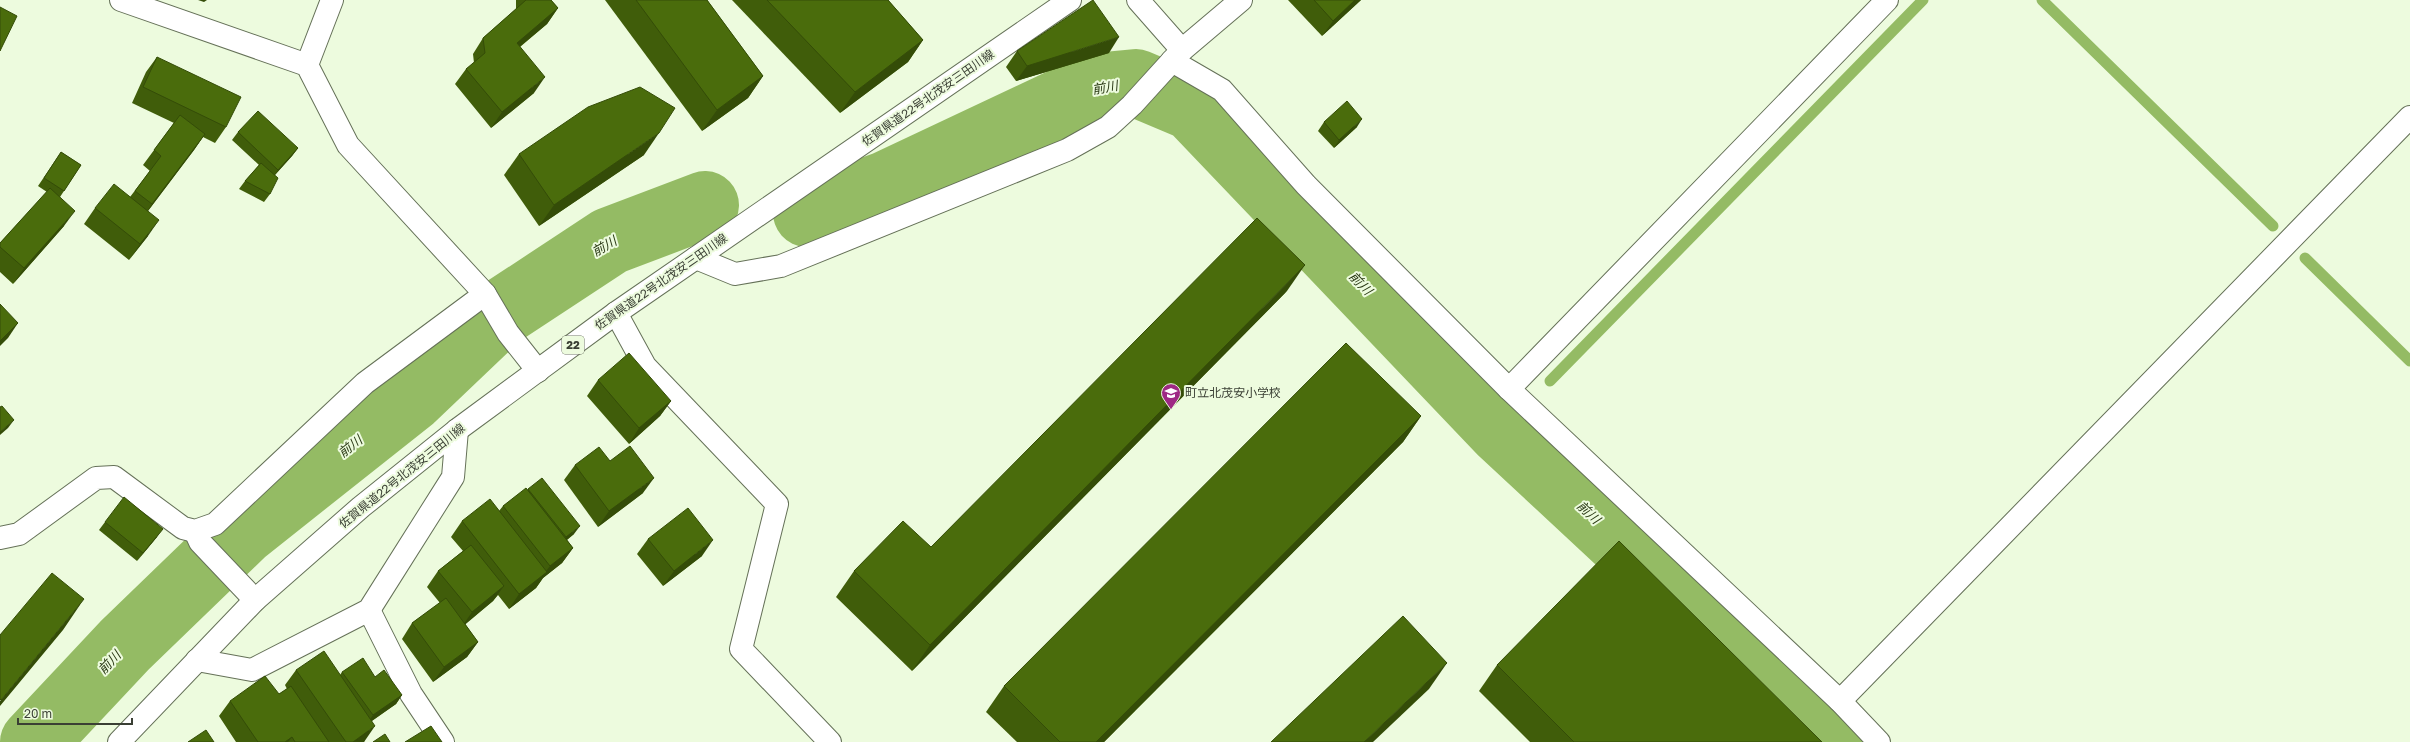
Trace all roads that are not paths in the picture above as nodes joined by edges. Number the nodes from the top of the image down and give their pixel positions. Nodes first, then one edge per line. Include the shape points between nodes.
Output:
1 (121, 0) edge
2 (332, 0) edge
3 (1070, 0) edge
4 (1138, 0) edge
5 (1241, 0) edge
6 (1887, 0) edge
7 (1173, 60) junction
8 (307, 65) junction
9 (2410, 117) edge
10 (696, 258) junction
11 (484, 294) junction
12 (616, 314) junction
13 (538, 371) junction
14 (1509, 389) junction
15 (458, 430) junction
16 (197, 537) junction
17 (0, 538) edge
18 (255, 600) junction
19 (369, 610) junction
20 (197, 660) junction
21 (1840, 701) junction
22 (119, 742) edge
23 (443, 742) edge
24 (830, 742) edge
25 (1879, 742) edge

1 - 8 street
2 - 8 street
3 - 10 street, 佐賀県道22号北茂安三田川線 / 22
4 - 7 street
5 - 7 street
6 - 14 street
7 - 10 street via 1108,127 1067,150 781,266 735,274
7 - 14 street via 1222,90 1306,185
8 - 11 street via 348,145
9 - 21 street
10 - 12 street, 佐賀県道22号北茂安三田川線 / 22
11 - 13 street via 508,333
11 - 16 street via 365,383 215,524
12 - 13 street, 佐賀県道22号北茂安三田川線 / 22
12 - 24 street via 645,366 777,504 742,649
13 - 15 street, 佐賀県道22号北茂安三田川線 / 22
14 - 21 street
15 - 18 street, 佐賀県道22号北茂安三田川線 / 22 via 361,507
15 - 19 street via 453,478
16 - 17 street via 114,477 96,478 19,534
16 - 18 street
18 - 20 street, 佐賀県道22号北茂安三田川線 / 22
19 - 20 street via 252,670
19 - 23 street via 411,694
20 - 22 street, 佐賀県道22号北茂安三田川線 / 22
21 - 25 street

